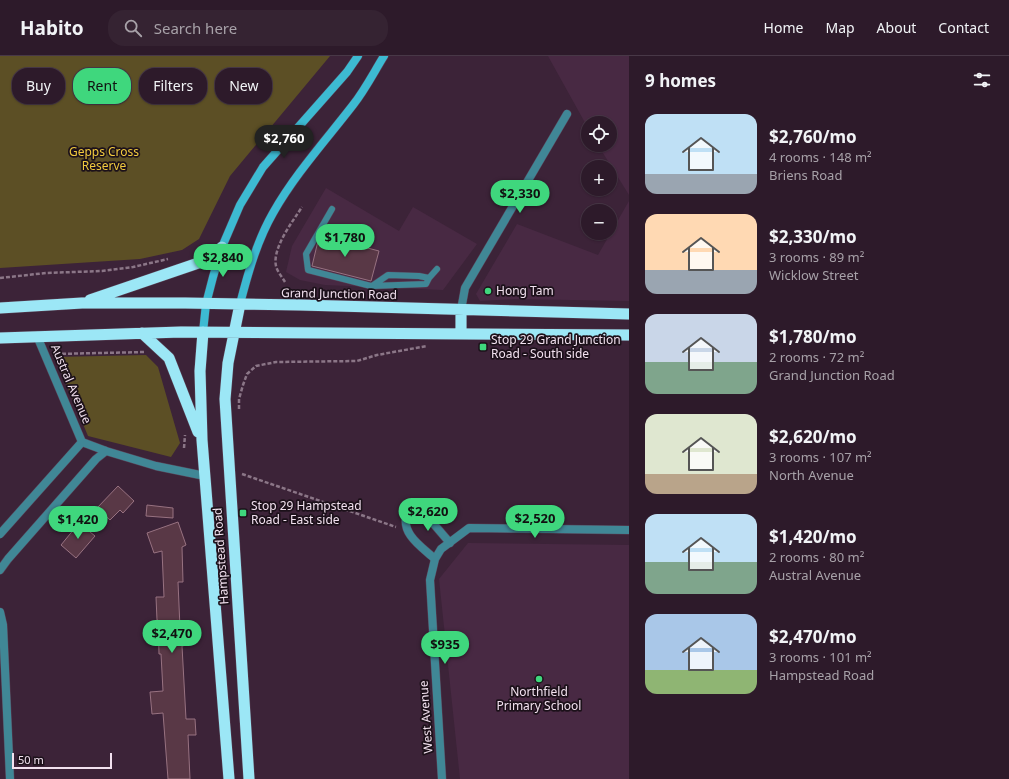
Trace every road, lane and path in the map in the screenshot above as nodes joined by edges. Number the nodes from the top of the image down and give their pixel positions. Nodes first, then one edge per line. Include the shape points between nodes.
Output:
1 (358, 56) edge
2 (384, 56) edge
3 (566, 114) dead end
4 (302, 207) dead end
5 (332, 209) dead end
6 (222, 247) junction
7 (172, 259) dead end
8 (437, 269) dead end
9 (0, 278) edge
10 (429, 278) junction
11 (285, 282) dead end
12 (371, 286) junction
13 (82, 303) junction
14 (206, 304) junction
15 (240, 304) junction
16 (0, 308) edge
17 (461, 310) junction
18 (629, 314) edge
19 (203, 332) junction
20 (234, 332) junction
21 (142, 333) junction
22 (461, 334) junction
23 (629, 335) edge
24 (37, 336) junction
25 (0, 338) edge
26 (432, 346) dead end
27 (150, 351) dead end
28 (55, 354) dead end
29 (238, 414) dead end
30 (184, 430) dead end
31 (202, 440) junction
32 (82, 442) junction
33 (184, 448) dead end
34 (106, 451) junction
35 (241, 467) dead end
36 (242, 474) junction
37 (205, 476) junction
38 (242, 482) dead end
39 (629, 530) edge
40 (0, 534) edge
41 (408, 534) junction
42 (450, 543) junction
43 (435, 559) junction
44 (0, 570) edge
45 (0, 612) edge
46 (10, 779) edge
47 (229, 779) edge
48 (249, 779) edge
49 (442, 779) edge

1 - 6 main road via 347,72 263,167 240,205
2 - 15 main road via 354,103 291,184 272,214 247,276
3 - 17 street via 465,288
4 - 11 path via 276,256 276,267
5 - 12 lane via 306,254 308,270
6 - 13 highway via 210,259
6 - 14 main road
7 - 9 path via 102,271
8 - 10 lane
10 - 12 lane via 388,276
10 - 12 lane via 426,284
13 - 14 highway, Grand Junction Road
13 - 16 highway, Grand Junction Road
14 - 15 highway, Grand Junction Road
14 - 19 main road
15 - 17 highway, Grand Junction Road
15 - 20 highway, Hampstead Road
17 - 18 highway, Grand Junction Road
17 - 22 highway
19 - 20 highway
19 - 21 highway
19 - 31 highway, Hampstead Road via 200,371
20 - 22 highway
20 - 48 highway, Hampstead Road via 225,399
21 - 24 highway
21 - 31 highway via 169,358
22 - 23 highway
24 - 25 highway
24 - 32 street, Austral Avenue
26 - 29 path via 357,361 276,362 256,366 247,374 239,399
27 - 28 path
30 - 33 path
31 - 37 highway, Hampstead Road
32 - 34 street, Austral Avenue
32 - 40 street, Austral Avenue
34 - 37 street, Austral Avenue via 156,466
34 - 44 street via 96,459
35 - 36 path
36 - 38 path
36 - 41 path via 396,526 398,534
37 - 47 highway, Hampstead Road
39 - 42 street via 469,528
41 - 42 street via 405,519 407,513 415,511 426,515
41 - 43 street
42 - 43 street, West Avenue via 441,549
43 - 49 street, West Avenue via 430,580
45 - 46 street

